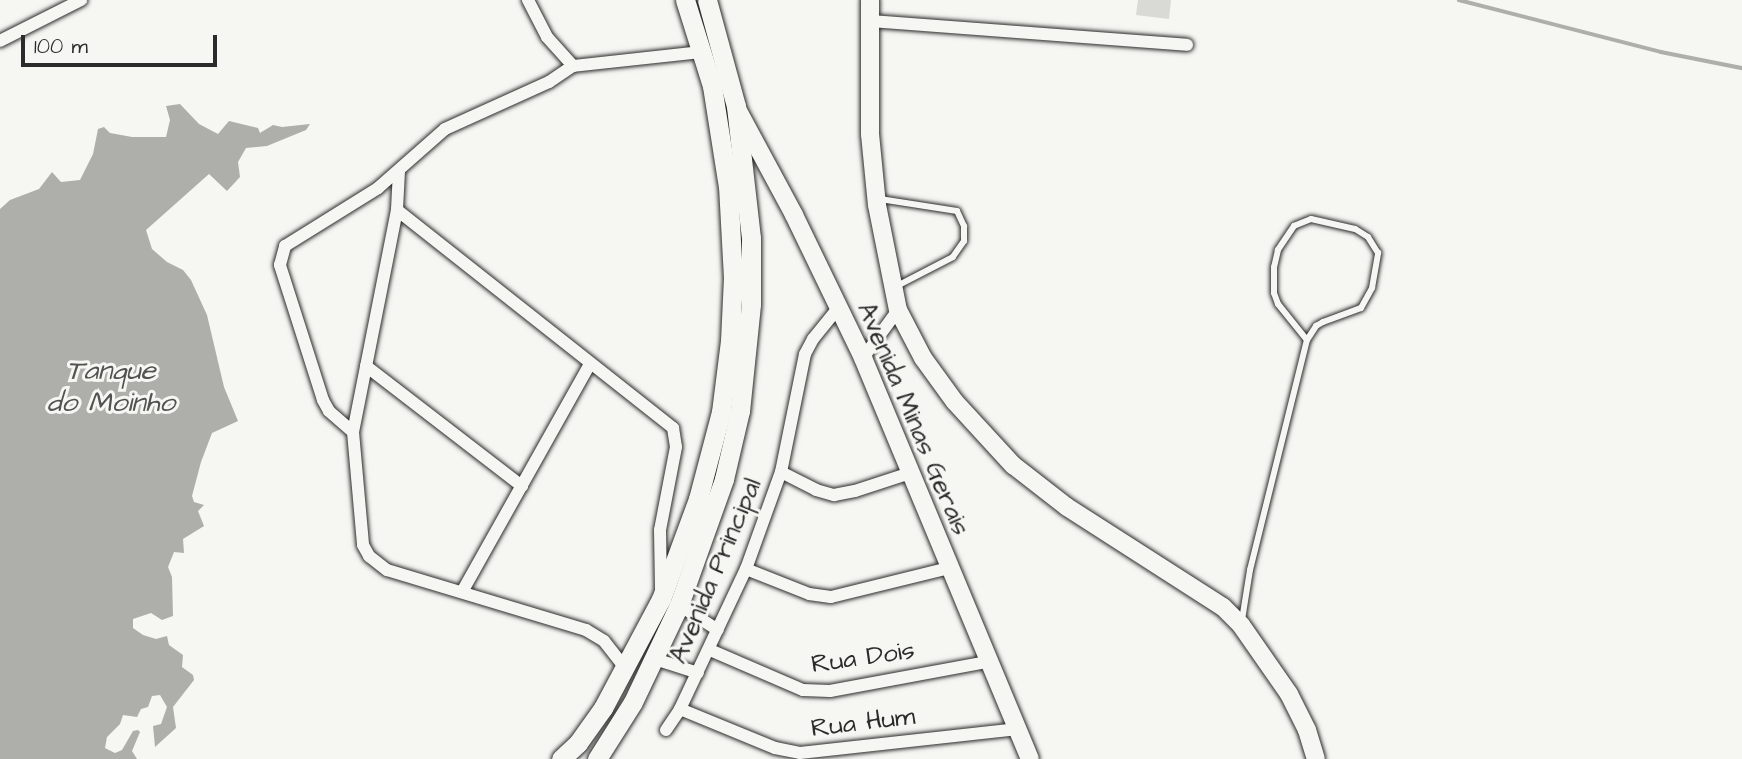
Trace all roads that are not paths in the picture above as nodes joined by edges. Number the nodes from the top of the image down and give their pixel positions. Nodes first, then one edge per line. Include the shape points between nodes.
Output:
1 (81, 0) edge
2 (528, 0) edge
3 (685, 0) edge
4 (707, 0) edge
5 (870, 0) edge
6 (870, 21) junction
7 (0, 41) edge
8 (1187, 45) dead end
9 (702, 52) junction
10 (573, 66) junction
11 (736, 106) junction
12 (399, 171) junction
13 (876, 198) junction
14 (397, 210) junction
15 (893, 288) junction
16 (837, 309) junction
17 (898, 310) junction
18 (1307, 340) junction
19 (863, 358) junction
20 (590, 364) junction
21 (366, 366) junction
22 (353, 432) junction
23 (781, 472) junction
24 (910, 473) junction
25 (522, 486) junction
26 (948, 568) junction
27 (746, 569) junction
28 (462, 592) junction
29 (670, 602) junction
30 (1241, 625) junction
31 (718, 630) junction
32 (710, 650) junction
33 (655, 660) junction
34 (987, 662) junction
35 (625, 668) junction
36 (698, 673) junction
37 (680, 709) junction
38 (1016, 729) junction
39 (666, 730) dead end
40 (561, 759) edge
41 (597, 759) edge
42 (1030, 759) edge
43 (1316, 759) edge

1 - 7 street
2 - 10 street via 547,37
3 - 9 main road
4 - 11 main road
5 - 6 street
6 - 8 street
6 - 13 street via 870,134
9 - 10 street
9 - 29 main road via 728,187 733,278 730,341 721,412
10 - 12 street via 445,129
11 - 16 street, Avenida Minas Gerais
11 - 29 main road via 751,238 747,361 724,479
12 - 14 street
12 - 22 street via 285,246 280,257 323,400
13 - 15 street
13 - 15 lane via 957,211 964,226 964,241 953,257
14 - 20 street
14 - 21 street
15 - 17 street
16 - 19 street, Avenida Minas Gerais
16 - 23 street, Avenida Principal via 807,347
17 - 19 street
17 - 30 street via 923,358 955,402 1013,465 1067,508 1215,601
18 - 18 lane via 1316,326 1361,308 1368,299 1377,253 1368,237 1355,229 1311,219 1294,226 1274,267 1278,304
18 - 30 lane via 1250,570
19 - 24 street, Avenida Minas Gerais
20 - 25 street
20 - 29 street via 665,420 676,436 660,530
21 - 22 street
21 - 25 street
22 - 28 street via 359,529 369,556 387,570
23 - 24 street via 834,495
23 - 27 street, Avenida Principal
24 - 26 street, Avenida Minas Gerais
25 - 28 street
26 - 27 street via 831,597 809,594
26 - 34 street, Avenida Minas Gerais
27 - 31 street, Avenida Principal
28 - 35 street via 586,630 604,641
29 - 31 street
29 - 33 main road
29 - 35 main road
30 - 43 street via 1289,694
31 - 32 street, Avenida Principal
32 - 34 street, Rua Dois via 803,690 830,691
32 - 36 street, Avenida Principal
33 - 36 street
33 - 41 main road
34 - 38 street, Avenida Minas Gerais
35 - 40 main road via 578,743
36 - 37 street, Avenida Principal
37 - 38 street, Rua Hum via 775,748 800,753
37 - 39 street, Avenida Principal
38 - 42 street, Avenida Minas Gerais

